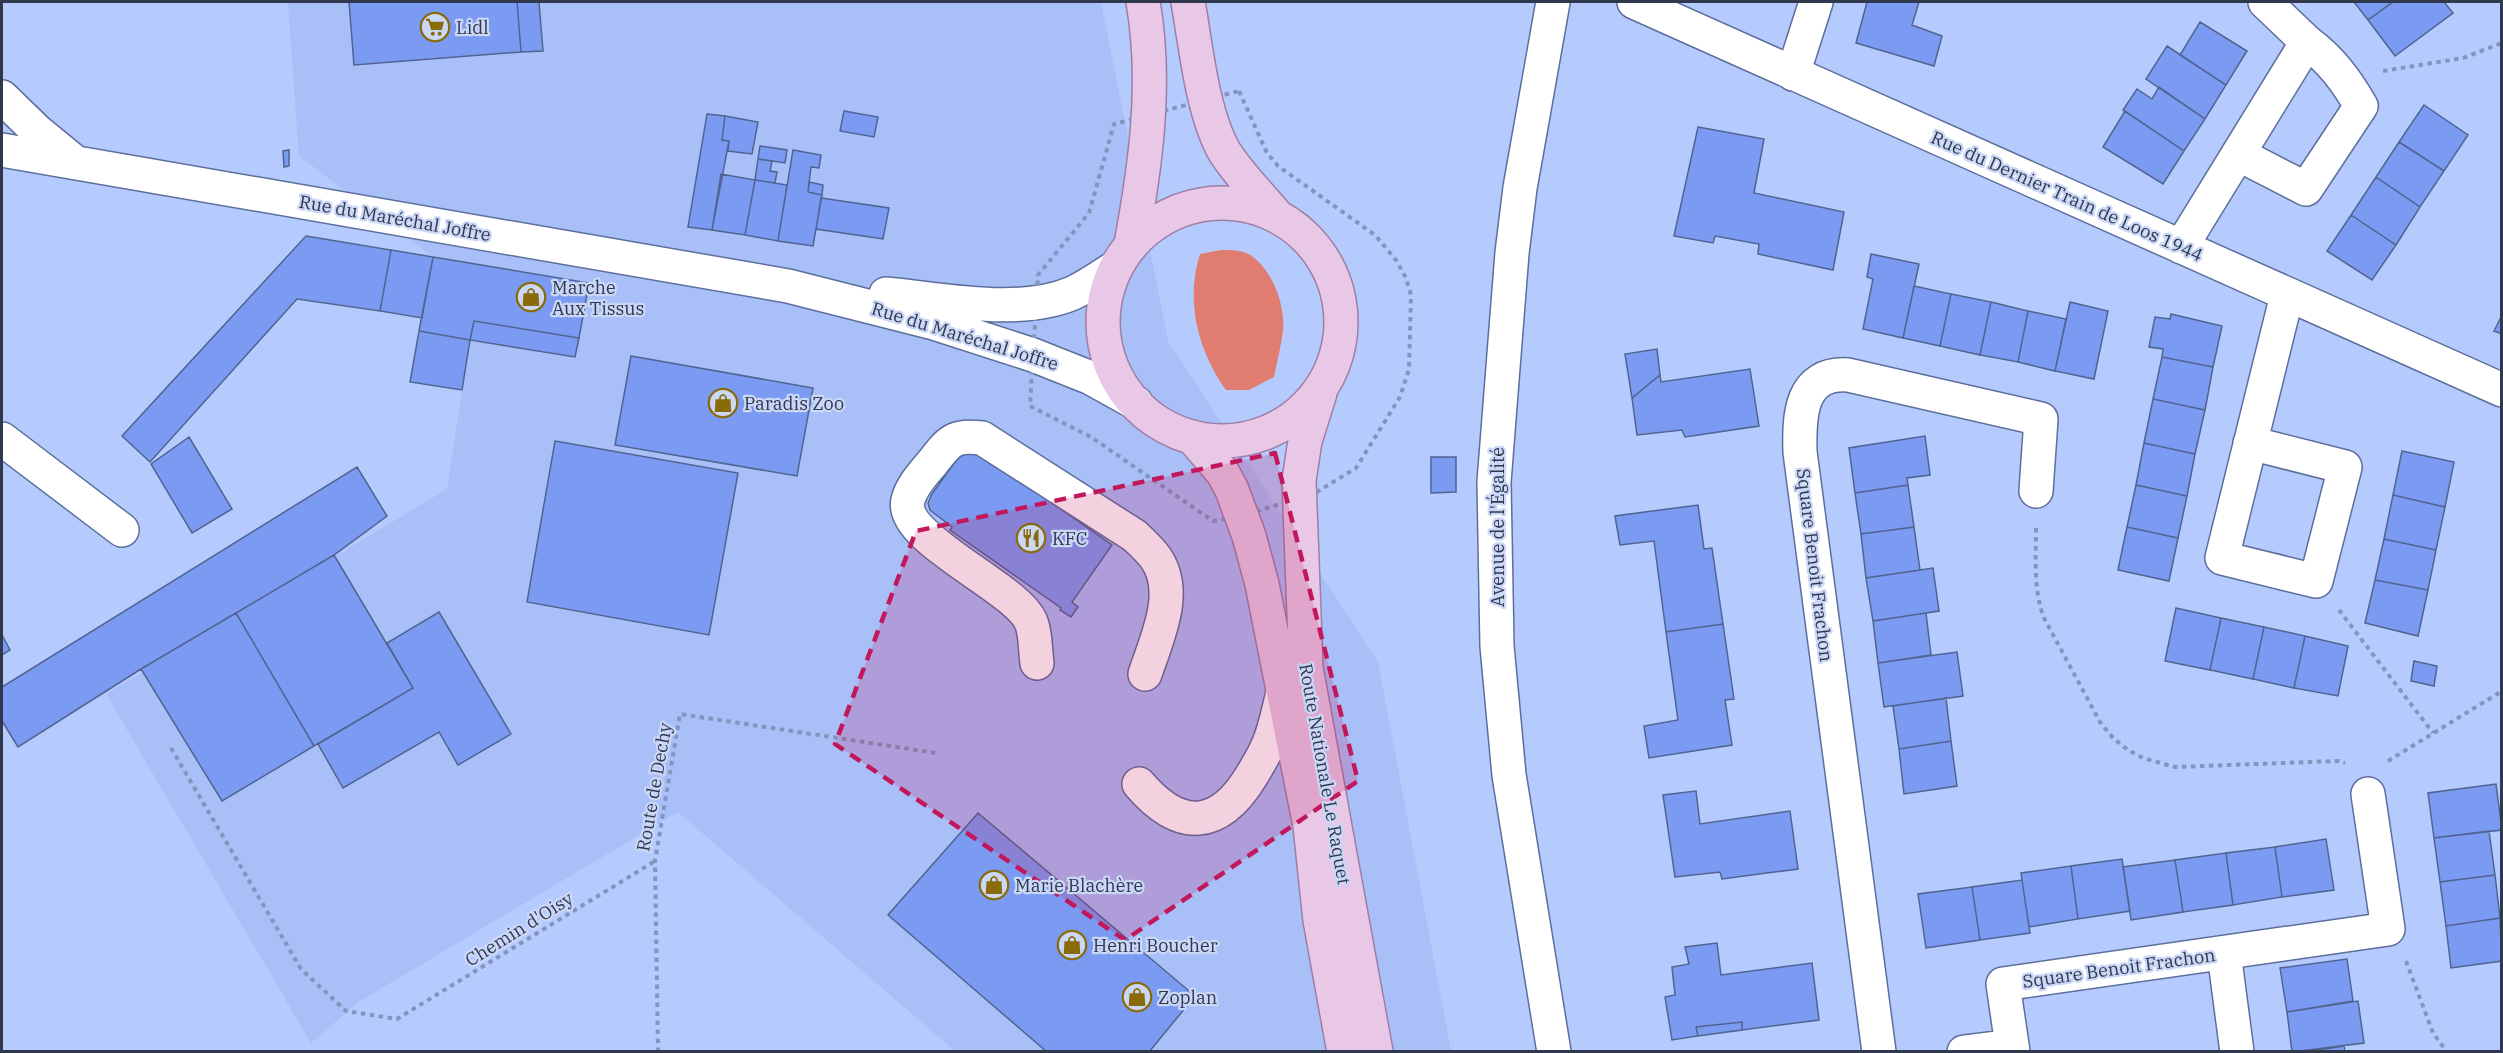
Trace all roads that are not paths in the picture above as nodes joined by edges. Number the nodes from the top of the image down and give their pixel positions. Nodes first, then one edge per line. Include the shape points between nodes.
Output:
1 (1143, 2) edge
2 (1188, 2) edge
3 (1553, 2) edge
4 (1634, 2) edge
5 (1816, 2) edge
6 (2265, 2) edge
7 (2307, 42) junction
8 (1793, 74) junction
9 (2, 97) edge
10 (2, 150) edge
11 (2238, 154) junction
12 (77, 164) junction
13 (1277, 216) junction
14 (2181, 247) junction
15 (1124, 255) junction
16 (788, 286) junction
17 (2287, 294) junction
18 (1321, 388) junction
19 (2502, 390) edge
20 (1136, 403) junction
21 (1192, 437) junction
22 (2, 439) edge
23 (2250, 443) junction
24 (2036, 491) road end
25 (122, 530) dead end
26 (1036, 663) dead end
27 (1145, 674) dead end
28 (1284, 689) junction
29 (1139, 784) dead end
30 (2366, 785) road end
31 (2224, 953) junction
32 (2013, 1048) edge
33 (1344, 1052) edge
34 (1376, 1052) edge
35 (1554, 1052) edge
36 (1879, 1052) edge
37 (1964, 1052) edge
38 (2237, 1052) edge

1 - 15 main road via 1149,115 1144,171
2 - 13 main road via 1206,100 1224,152
3 - 35 street, Avenue de l'Égalité via 1512,253 1494,482 1497,646 1507,764
4 - 8 street, Rue du Dernier Train de Loos 1944
5 - 8 street
6 - 7 street
7 - 11 street
7 - 11 street via 2345,78 2361,106 2306,189
8 - 14 street, Rue du Dernier Train de Loos 1944
9 - 12 street
10 - 12 street, Rue du Maréchal Joffre
11 - 14 street
12 - 16 street, Rue du Maréchal Joffre
13 - 15 main road via 1239,203 1199,205 1174,212 1151,226
13 - 18 main road via 1300,230 1318,250 1332,273 1340,299 1338,352
14 - 17 street, Rue du Dernier Train de Loos 1944
15 - 16 street, Rue du Maréchal Joffre via 1071,294 1037,303 996,304
15 - 20 main road via 1104,305 1104,338 1113,370
16 - 20 street, Rue du Maréchal Joffre via 934,323 1034,355 1074,370
17 - 19 street, Rue du Dernier Train de Loos 1944
17 - 23 street
18 - 21 main road via 1294,417 1258,435 1232,440
18 - 34 main road, Route Nationale Le Raquet via 1301,460 1304,648
20 - 21 main road via 1156,421
21 - 28 main road, Route Nationale Le Raquet via 1223,473 1243,516
22 - 25 street
23 - 23 street via 2222,558 2316,581 2345,467
24 - 36 street, Square Benoit Frachon via 2042,419 1848,375 1819,381 1805,398 1800,452
26 - 27 street via 1031,621 1008,596 923,533 907,512 912,488 946,445 962,436 982,438 1135,536 1155,557 1164,575 1167,595
28 - 29 street via 1262,759 1226,808 1203,818 1176,815 1153,801
28 - 33 main road, Route Nationale Le Raquet via 1310,826 1320,920
30 - 31 street, Square Benoit Frachon via 2388,929
31 - 32 street, Square Benoit Frachon via 2003,984
31 - 38 street, Square Benoit Frachon
32 - 37 street, Square Benoit Frachon

